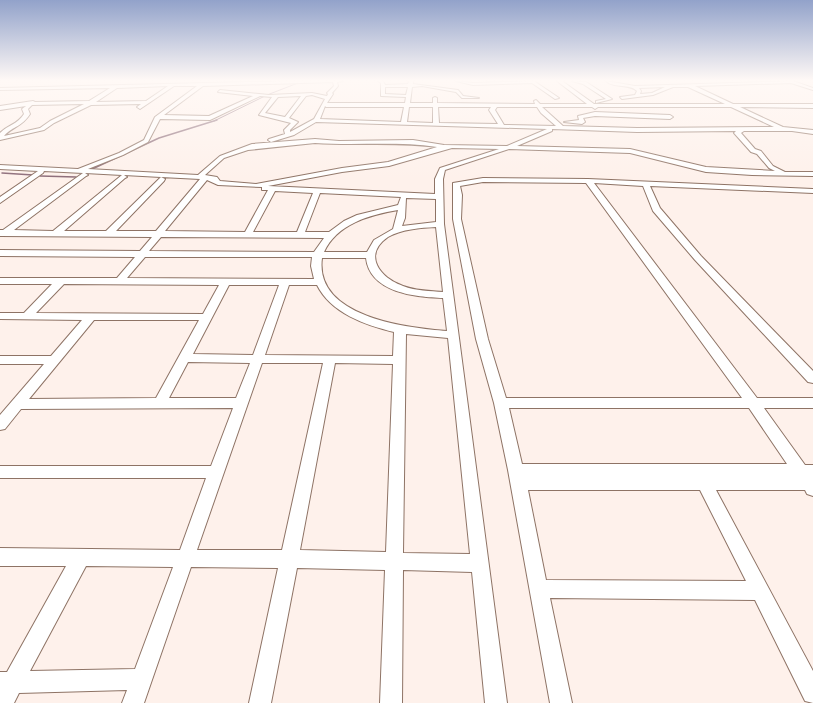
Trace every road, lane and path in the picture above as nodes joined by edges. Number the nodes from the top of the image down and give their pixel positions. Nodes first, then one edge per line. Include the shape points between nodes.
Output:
1 (27, 114) edge
2 (70, 114) edge
3 (162, 114) edge
4 (219, 114) edge
5 (261, 114) edge
6 (290, 114) edge
7 (318, 114) edge
8 (406, 114) edge
9 (435, 114) edge
10 (495, 114) edge
11 (545, 114) edge
12 (606, 114) junction
13 (734, 114) dead end
14 (750, 114) junction
15 (768, 114) dead end
16 (669, 115) joint
17 (158, 117) junction
18 (286, 119) junction
19 (316, 120) junction
20 (404, 123) junction
21 (436, 124) junction
22 (556, 126) junction
23 (502, 127) junction
24 (630, 130) junction
25 (681, 130) junction
26 (742, 130) junction
27 (785, 130) junction
28 (813, 132) edge
29 (288, 134) junction
30 (0, 137) edge
31 (448, 147) junction
32 (505, 147) junction
33 (246, 148) junction
34 (1, 170) edge
35 (41, 172) junction
36 (81, 173) junction
37 (786, 173) junction
38 (813, 174) edge
39 (122, 177) junction
40 (202, 178) junction
41 (161, 179) junction
42 (588, 181) junction
43 (645, 183) junction
44 (256, 186) junction
45 (273, 188) junction
46 (317, 191) junction
47 (813, 191) edge
48 (439, 196) junction
49 (0, 201) edge
50 (403, 202) junction
51 (440, 224) junction
52 (396, 231) junction
53 (56, 233) junction
54 (109, 233) junction
55 (158, 234) junction
56 (248, 234) junction
57 (2, 235) edge
58 (300, 235) junction
59 (330, 235) junction
60 (0, 253) edge
61 (139, 257) junction
62 (316, 258) junction
63 (369, 258) junction
64 (0, 260) edge
65 (61, 281) junction
66 (120, 281) junction
67 (1, 282) edge
68 (226, 282) junction
69 (285, 282) junction
70 (319, 282) junction
71 (448, 295) junction
72 (0, 316) edge
73 (27, 316) junction
74 (91, 316) junction
75 (207, 317) junction
76 (400, 329) junction
77 (453, 335) junction
78 (185, 358) junction
79 (257, 359) junction
80 (330, 359) junction
81 (0, 360) edge
82 (54, 360) junction
83 (400, 360) junction
84 (813, 379) edge
85 (160, 403) junction
86 (241, 403) junction
87 (501, 403) junction
88 (753, 403) junction
89 (813, 403) edge
90 (18, 404) junction
91 (0, 425) edge
92 (0, 472) edge
93 (216, 472) junction
94 (701, 476) junction
95 (517, 477) junction
96 (810, 479) edge
97 (0, 557) edge
98 (81, 557) junction
99 (185, 558) junction
100 (289, 559) junction
101 (395, 560) junction
102 (480, 563) junction
103 (540, 589) junction
104 (761, 591) junction
105 (142, 679) junction
106 (6, 682) edge
107 (813, 693) edge
108 (2, 703) edge
109 (133, 703) edge
110 (260, 703) edge
111 (391, 703) edge
112 (496, 703) edge
113 (561, 703) edge

1 - 30 street via 23,121 6,130
2 - 30 street via 45,128
3 - 17 street
4 - 17 street via 210,118
5 - 18 street
6 - 18 street
7 - 19 street
8 - 20 street
9 - 21 street
10 - 23 street
11 - 22 street
12 - 16 street
12 - 22 street via 580,117 582,122
12 - 24 street
13 - 14 street
14 - 15 street
14 - 27 street
16 - 25 street via 683,125
17 - 36 street via 146,140 121,154 104,159
18 - 29 street via 295,122 287,130
19 - 20 street
19 - 29 street
20 - 21 street
21 - 23 street
22 - 23 street
22 - 24 street
22 - 32 street
24 - 25 street
25 - 26 street
26 - 27 street
26 - 37 street via 737,133 753,151 759,152 771,168
27 - 28 street
29 - 33 street
31 - 32 street
31 - 33 street via 413,142 340,143 315,140
31 - 44 street via 389,164
32 - 37 street via 630,151 692,168
32 - 48 street via 493,154 442,169
33 - 40 street via 222,157
34 - 35 street
34 - 36 street
35 - 36 street
35 - 49 street
36 - 39 street
36 - 40 street
36 - 57 street
37 - 38 street
39 - 41 street
39 - 53 street
40 - 41 street
40 - 44 street via 214,179 218,183
40 - 55 street
41 - 54 street
42 - 43 street
42 - 87 street via 482,180 456,185 457,219 482,338
42 - 88 street
43 - 47 street
43 - 84 street via 656,208 698,258
44 - 45 street
45 - 46 street
45 - 56 street
46 - 50 street
46 - 58 street
48 - 50 street
48 - 51 street
50 - 52 street
50 - 59 street via 348,223
51 - 52 street
51 - 71 street
52 - 63 street via 379,240
53 - 54 street
53 - 57 street
54 - 55 street
55 - 56 street
55 - 61 street
56 - 58 street
58 - 59 street
59 - 62 street
60 - 61 street
61 - 62 street
61 - 64 street
61 - 66 street
62 - 63 street
62 - 70 street
63 - 71 street via 373,270 381,279 394,286 416,292
65 - 66 street
65 - 67 street
65 - 73 street
66 - 68 street
68 - 69 street
68 - 75 street
69 - 70 street
69 - 79 street
70 - 76 street via 332,299 348,311
71 - 77 street
72 - 73 street
73 - 74 street
74 - 75 street
74 - 82 street
75 - 78 street
76 - 77 street
76 - 83 street
77 - 102 street
78 - 79 street
78 - 85 street
79 - 80 street
79 - 86 street
80 - 83 street
80 - 100 street
81 - 82 street
82 - 90 street
83 - 101 street
85 - 86 street
85 - 90 street
86 - 93 street
87 - 88 street
87 - 95 street
88 - 89 street
88 - 96 street
90 - 91 street
92 - 93 street
93 - 99 street
94 - 95 street
94 - 96 street
94 - 104 street
95 - 103 street
97 - 98 street
98 - 99 street
98 - 106 street
99 - 100 street
99 - 105 street
100 - 101 street
100 - 110 street
101 - 102 street
101 - 111 street
102 - 112 street
103 - 104 street
103 - 113 street
104 - 107 street
105 - 106 street
105 - 109 street
106 - 108 street

